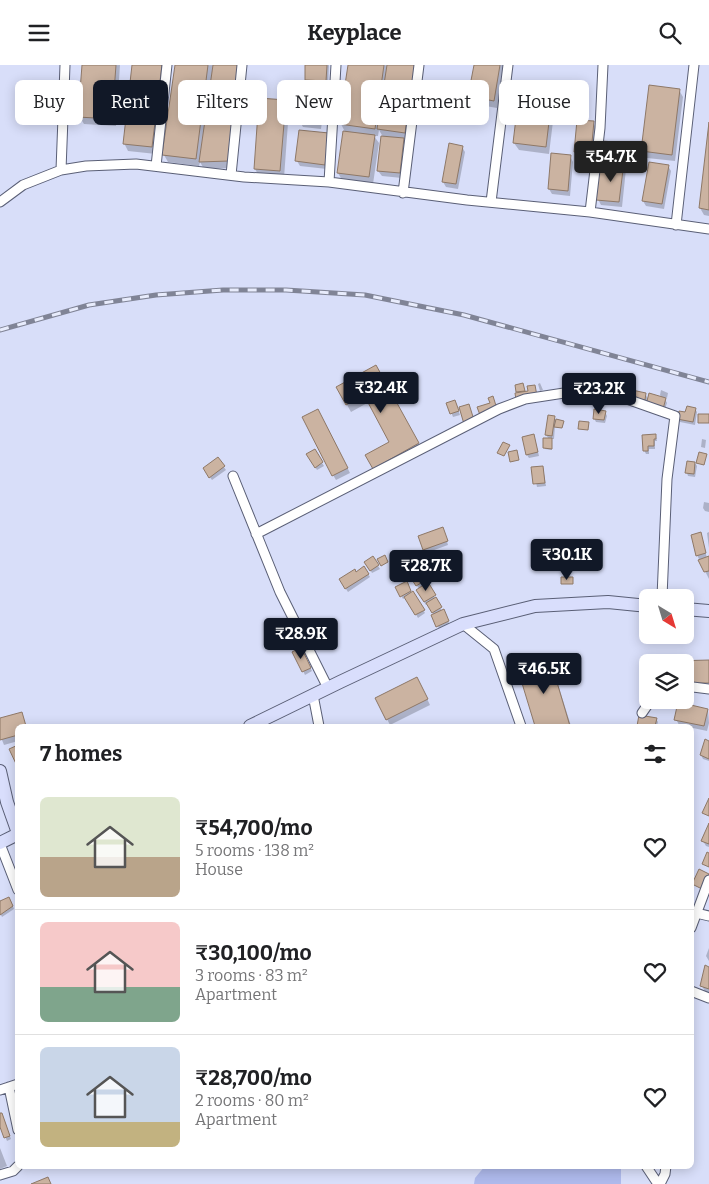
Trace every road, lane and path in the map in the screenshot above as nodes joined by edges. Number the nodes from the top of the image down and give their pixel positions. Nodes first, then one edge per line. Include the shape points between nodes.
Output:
1 (65, 65) edge
2 (167, 65) edge
3 (242, 65) edge
4 (336, 65) edge
5 (419, 65) edge
6 (508, 65) edge
7 (603, 65) edge
8 (694, 65) edge
9 (156, 166) junction
10 (62, 170) junction
11 (231, 175) junction
12 (329, 182) junction
13 (403, 193) junction
14 (0, 202) edge
15 (491, 202) junction
16 (590, 212) junction
17 (676, 225) junction
18 (709, 229) edge
19 (233, 476) dead end
20 (256, 534) junction
21 (662, 589) edge
22 (639, 605) edge
23 (694, 610) edge
24 (709, 611) edge
25 (462, 624) junction
26 (328, 687) junction
27 (694, 687) edge
28 (709, 689) edge
29 (313, 695) junction
30 (645, 709) edge
31 (642, 713) dead end
32 (254, 724) edge
33 (319, 724) edge
34 (520, 724) edge
35 (0, 771) edge
36 (15, 825) edge
37 (15, 835) edge
38 (0, 843) edge
39 (709, 880) edge
40 (15, 882) edge
41 (694, 912) edge
42 (709, 916) edge
43 (694, 992) edge
44 (709, 998) edge
45 (9, 1087) edge
46 (15, 1116) edge
47 (15, 1169) edge
48 (648, 1169) edge
49 (666, 1169) edge
50 (0, 1175) edge
51 (659, 1184) edge

1 - 10 street
2 - 9 street
3 - 11 street
4 - 12 street
5 - 13 street
6 - 15 street
7 - 16 street via 600,128
8 - 17 street
9 - 10 street via 136,163
9 - 11 street
10 - 14 street via 22,185
11 - 12 street
12 - 13 street
13 - 15 street
15 - 16 street
16 - 17 street
17 - 18 street
19 - 20 street
20 - 21 street via 499,409 525,399 564,393 624,398 675,416
20 - 26 street via 280,592
22 - 25 street via 608,602 535,606
23 - 24 street
25 - 26 street
25 - 34 street via 494,649
26 - 29 street
27 - 28 street
29 - 32 street
29 - 33 street
30 - 31 street
35 - 36 street
37 - 38 street
38 - 40 street
39 - 41 street
41 - 42 street
43 - 44 street
45 - 46 street
47 - 50 street
48 - 51 street
49 - 51 street

